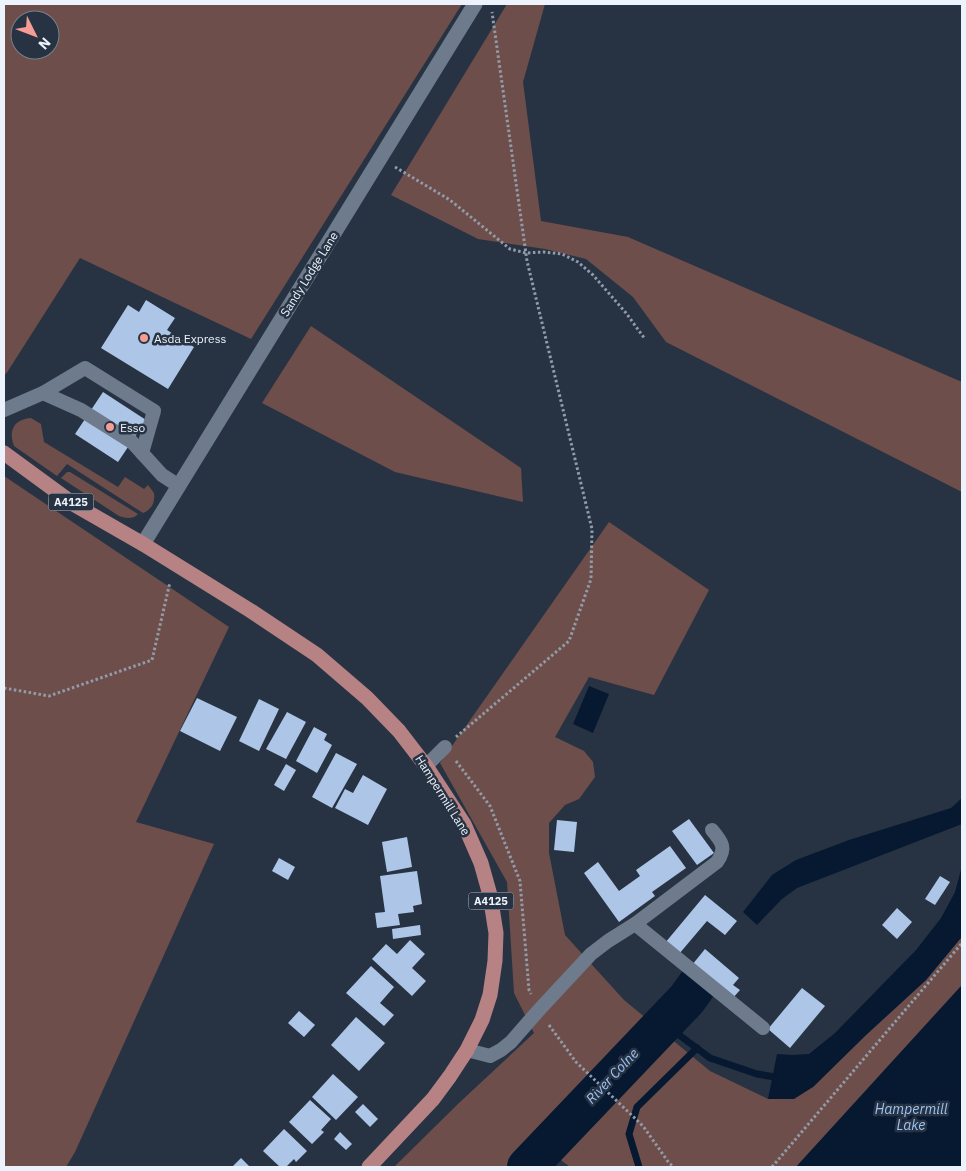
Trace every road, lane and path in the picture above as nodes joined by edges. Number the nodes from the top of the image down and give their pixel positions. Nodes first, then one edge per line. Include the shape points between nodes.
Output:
1 (475, 4) edge
2 (493, 13) dead end
3 (380, 158) junction
4 (526, 253) junction
5 (645, 339) dead end
6 (43, 392) junction
7 (4, 410) edge
8 (4, 453) edge
9 (142, 453) junction
10 (179, 486) junction
11 (143, 544) junction
12 (170, 583) dead end
13 (4, 688) edge
14 (444, 746) junction
15 (426, 766) junction
16 (712, 830) dead end
17 (635, 924) junction
18 (962, 943) edge
19 (529, 990) dead end
20 (538, 1011) junction
21 (764, 1028) dead end
22 (467, 1050) junction
23 (368, 1167) edge
24 (674, 1167) edge
25 (772, 1167) edge

1 - 3 street, Sandy Lodge Lane
2 - 4 path
3 - 4 path via 450,200 510,248
3 - 10 street, Sandy Lodge Lane
4 - 5 path via 562,254 578,262 593,275
4 - 14 path via 592,529 591,578 569,641
6 - 7 lane
6 - 9 lane via 81,410 132,442
6 - 9 lane via 84,368 154,411
8 - 11 main road, A4125 via 75,505
9 - 10 lane via 162,475
10 - 11 street, Sandy Lodge Lane
11 - 15 main road, Hampermill Lane / A4125 via 317,655 367,698 399,731
12 - 13 path via 152,660 48,696
14 - 15 lane
14 - 19 path via 490,806 520,881
15 - 22 main road, Hampermill Lane / A4125 via 464,824 481,863 496,933 490,995
16 - 17 lane via 721,841 722,856
17 - 20 lane via 591,954
17 - 21 lane
18 - 25 path
20 - 22 lane via 501,1050 490,1056
20 - 24 path via 576,1062 644,1126
22 - 23 main road, Hampermill Lane / A4125 via 433,1099

